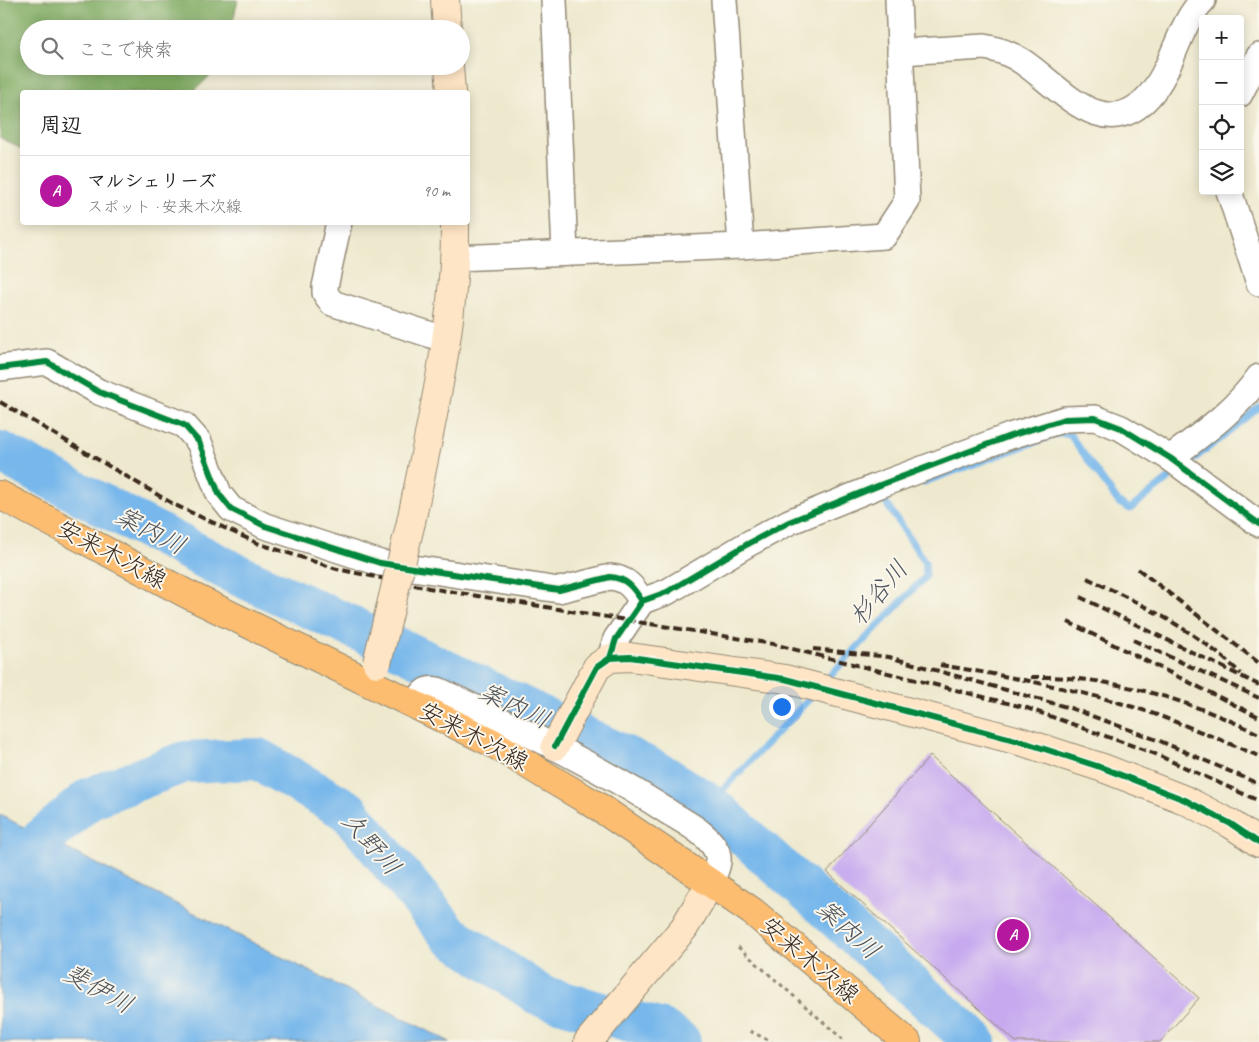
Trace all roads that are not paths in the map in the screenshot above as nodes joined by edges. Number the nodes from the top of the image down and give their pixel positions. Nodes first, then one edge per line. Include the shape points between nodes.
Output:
1 (446, 0) edge
2 (554, 0) edge
3 (724, 0) edge
4 (898, 0) edge
5 (1203, 0) edge
6 (447, 20) edge
7 (900, 52) junction
8 (1259, 56) edge
9 (450, 75) edge
10 (1244, 86) edge
11 (451, 90) edge
12 (1231, 195) edge
13 (338, 225) edge
14 (455, 225) edge
15 (741, 246) junction
16 (565, 253) junction
17 (455, 258) junction
18 (1259, 283) edge
19 (447, 340) junction
20 (0, 368) edge
21 (1259, 377) edge
22 (1170, 458) junction
23 (0, 495) edge
24 (1259, 524) edge
25 (642, 600) junction
26 (610, 658) junction
27 (375, 673) junction
28 (416, 705) junction
29 (562, 732) junction
30 (1259, 843) edge
31 (710, 884) junction
32 (588, 1042) edge
33 (906, 1042) edge

1 - 6 street
2 - 16 street
3 - 15 street
4 - 7 street
5 - 7 street via 1189,18 1158,86 1139,106 1126,112 1110,114 1081,108 1023,62 998,49
7 - 15 street via 907,201 884,236
8 - 10 street
9 - 11 street
12 - 18 street
13 - 19 street via 325,287 332,303
14 - 17 street
15 - 16 street
16 - 17 street
17 - 19 street
19 - 27 street, bridge
20 - 25 street via 47,362 100,392 184,425 199,442 224,501 242,516 264,526 380,563 550,589 570,589 617,578 632,586
21 - 22 street via 1222,420
22 - 24 street
22 - 25 street via 1107,422 1083,417 1065,419 1010,436 789,522 668,592
23 - 27 main road, 安来木次線 via 187,594
25 - 26 street via 616,639
26 - 29 street via 597,668
26 - 30 street via 630,657 785,680 1023,742 1185,800
27 - 28 main road, 安来木次線
28 - 29 street via 423,692 438,690
28 - 31 main road, 安来木次線 via 491,742 599,807
29 - 31 street via 644,796 707,839 718,853
31 - 32 street via 684,928
31 - 33 main road, 安来木次線 via 753,912

